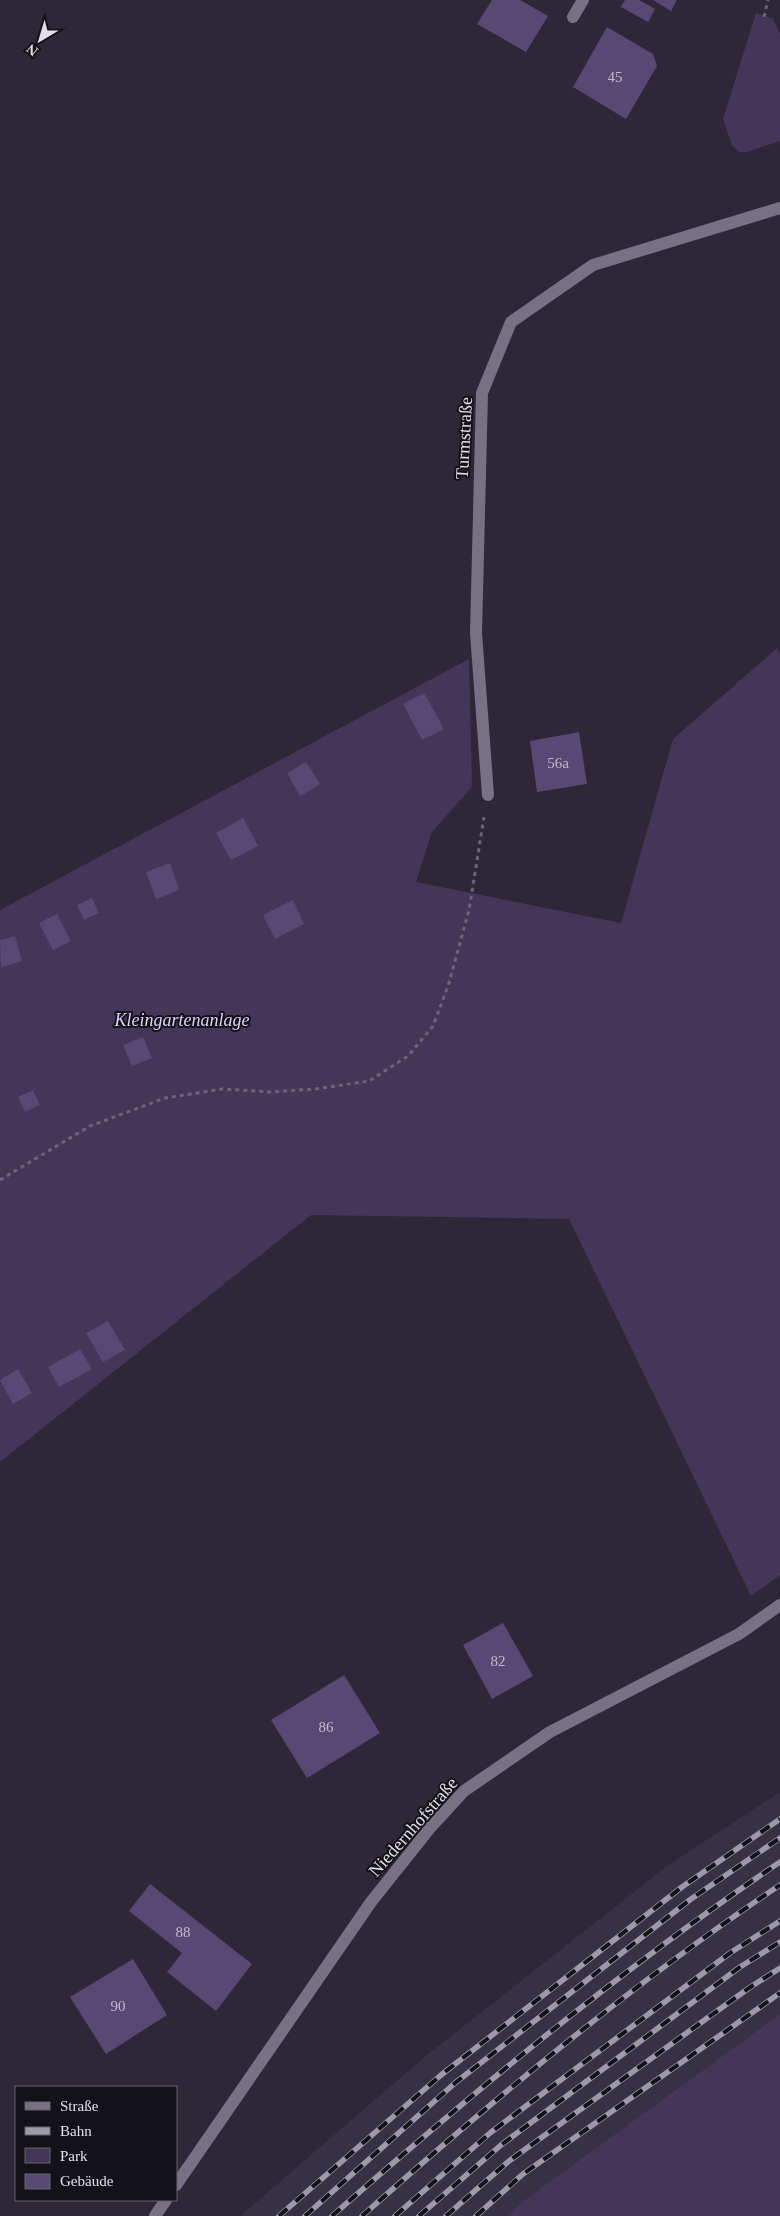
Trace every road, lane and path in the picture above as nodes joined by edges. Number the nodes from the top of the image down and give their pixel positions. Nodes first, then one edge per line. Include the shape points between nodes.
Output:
1 (583, 0) edge
2 (768, 0) edge
3 (764, 16) dead end
4 (573, 17) dead end
5 (780, 208) edge
6 (488, 795) joint
7 (0, 1180) edge
8 (780, 1605) edge
9 (178, 2182) edge
10 (165, 2201) edge
11 (155, 2216) edge

1 - 4 street
2 - 3 path
5 - 6 street, Turmstraße via 593,265 512,322 482,393 476,633
6 - 7 path via 469,910 449,983 432,1026 408,1056 370,1081 316,1089 270,1092 222,1090 165,1098 90,1126
8 - 9 street, Niedernhofstraße via 739,1634 550,1732 464,1791 371,1902
10 - 11 street

